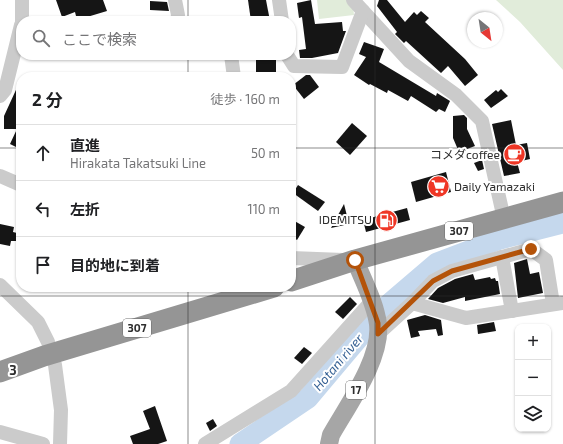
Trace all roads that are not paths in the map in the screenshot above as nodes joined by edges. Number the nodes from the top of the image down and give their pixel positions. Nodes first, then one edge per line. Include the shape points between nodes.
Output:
1 (22, 0) edge
2 (175, 0) edge
3 (279, 0) edge
4 (354, 0) edge
5 (363, 11) junction
6 (22, 16) edge
7 (178, 16) edge
8 (281, 16) edge
9 (16, 55) edge
10 (232, 60) edge
11 (290, 60) edge
12 (233, 72) edge
13 (0, 96) edge
14 (0, 176) edge
15 (16, 183) edge
16 (563, 202) edge
17 (504, 219) junction
18 (502, 257) junction
19 (296, 258) edge
20 (355, 260) junction
21 (296, 279) edge
22 (0, 285) edge
23 (245, 292) edge
24 (371, 302) junction
25 (412, 303) junction
26 (558, 303) edge
27 (512, 311) junction
28 (378, 334) junction
29 (48, 342) dead end
30 (56, 365) dead end
31 (0, 372) edge
32 (0, 432) edge
33 (43, 444) edge
34 (60, 444) edge
35 (206, 444) edge
36 (329, 444) edge

1 - 6 street
2 - 7 street
3 - 8 street
4 - 5 street
5 - 11 street via 342,67 294,66
5 - 17 street via 409,61 456,95 482,121
9 - 13 street via 5,90
10 - 12 street
14 - 15 street
16 - 17 highway, 307
17 - 20 highway, 307
18 - 25 street via 452,271 433,281
18 - 26 street via 531,249 542,256 546,260
18 - 27 street
19 - 20 street
20 - 21 highway, 307
20 - 24 main road, 17
22 - 29 street via 38,322
23 - 31 highway, 307
24 - 28 main road, 17 via 378,323
24 - 35 street via 291,391
25 - 27 street via 466,318
25 - 28 street
26 - 27 street
28 - 36 main road, 17 via 370,367 331,435
30 - 34 street via 61,410
32 - 33 street

